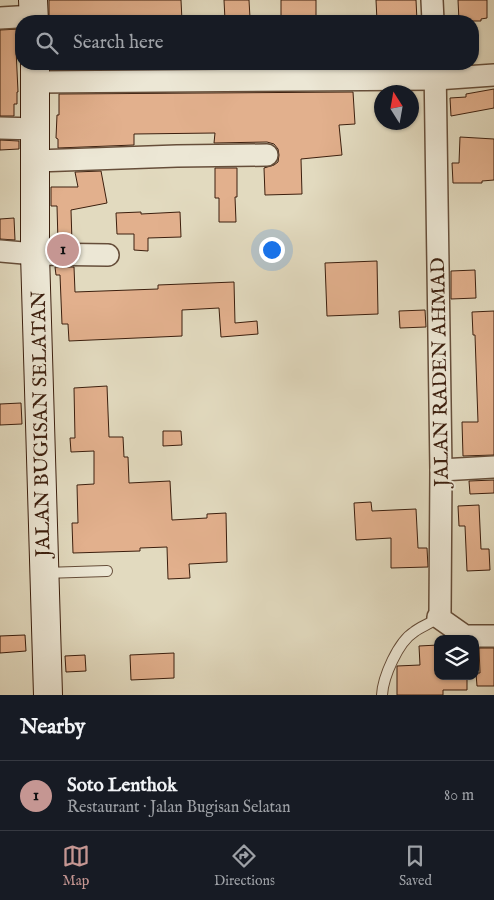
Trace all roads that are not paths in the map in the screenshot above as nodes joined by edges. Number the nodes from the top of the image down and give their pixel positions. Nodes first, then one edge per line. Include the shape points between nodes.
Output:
1 (432, 0) edge
2 (34, 12) edge
3 (15, 15) edge
4 (17, 15) edge
5 (433, 15) edge
6 (0, 18) edge
7 (435, 71) edge
8 (35, 73) edge
9 (494, 75) edge
10 (0, 128) edge
11 (36, 129) junction
12 (267, 155) dead end
13 (36, 161) junction
14 (0, 251) edge
15 (36, 254) junction
16 (108, 255) dead end
17 (494, 467) edge
18 (441, 470) junction
19 (107, 571) dead end
20 (43, 573) junction
21 (438, 617) junction
22 (494, 636) edge
23 (48, 695) edge
24 (382, 695) edge

1 - 5 street
2 - 4 street
3 - 6 street
7 - 8 street
7 - 9 street
7 - 18 street, JALAN RADEN AHMAD
8 - 11 street, JALAN BUGISAN SELATAN
10 - 11 street
11 - 13 street, JALAN BUGISAN SELATAN
12 - 13 street
13 - 15 street, JALAN BUGISAN SELATAN
14 - 15 street
15 - 16 street
15 - 20 street, JALAN BUGISAN SELATAN
17 - 18 street
18 - 21 street, JALAN RADEN AHMAD
19 - 20 lane
20 - 23 street, JALAN BUGISAN SELATAN
21 - 22 street via 465,636
21 - 24 lane via 408,637 394,657

